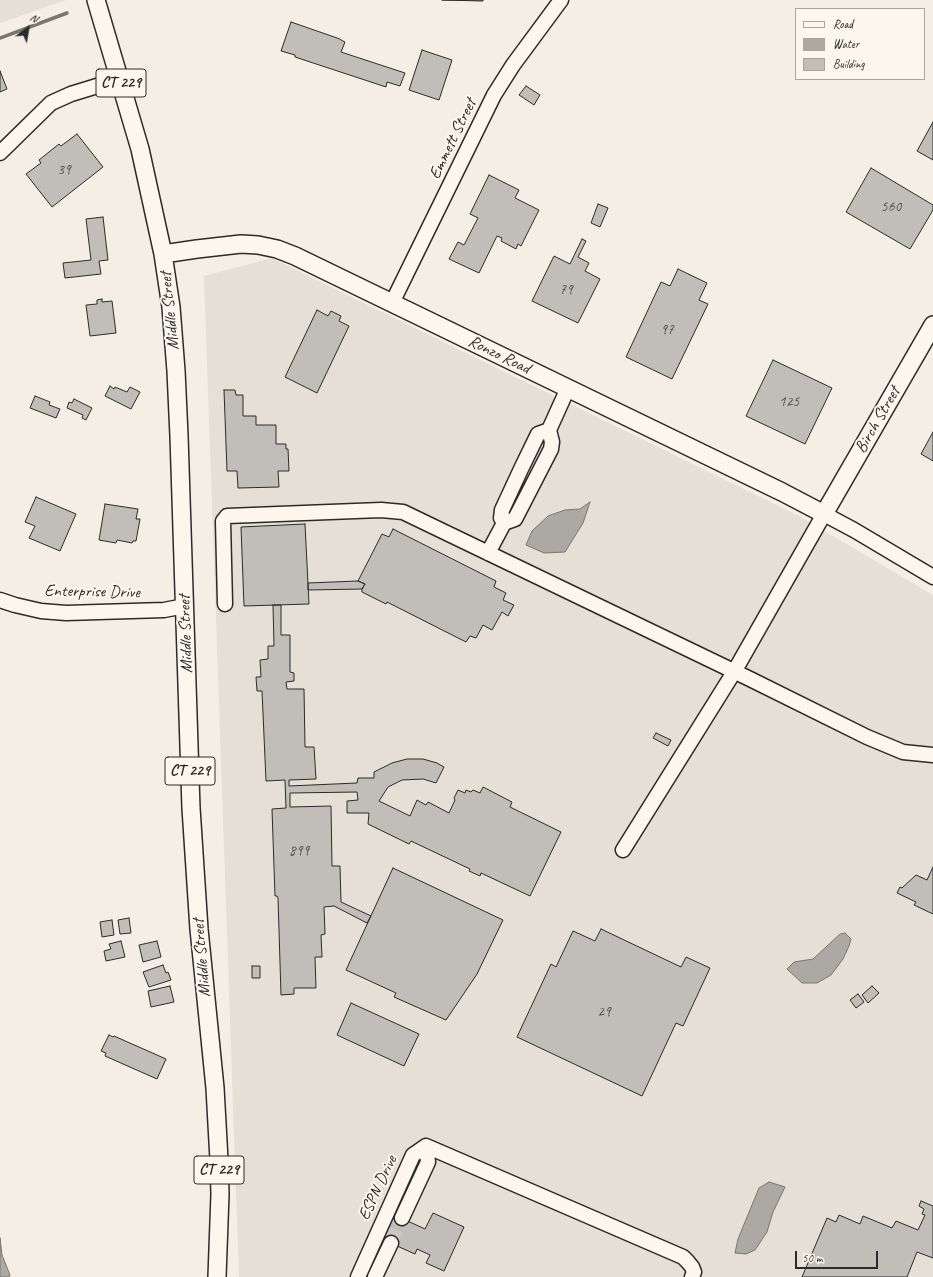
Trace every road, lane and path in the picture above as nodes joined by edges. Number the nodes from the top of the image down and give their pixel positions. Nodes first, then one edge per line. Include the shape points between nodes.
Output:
1 (96, 0) edge
2 (561, 0) edge
3 (120, 79) junction
4 (0, 153) edge
5 (163, 254) junction
6 (392, 303) junction
7 (933, 325) edge
8 (568, 388) junction
9 (824, 514) junction
10 (488, 553) junction
11 (933, 577) edge
12 (0, 600) edge
13 (225, 604) dead end
14 (185, 606) junction
15 (734, 672) junction
16 (933, 755) edge
17 (623, 850) dead end
18 (426, 1146) junction
19 (402, 1218) tunnel mouth
20 (391, 1243) tunnel mouth
21 (217, 1277) edge
22 (358, 1277) edge
23 (375, 1277) edge
24 (692, 1277) edge

1 - 3 main road, Middle Street / CT 229
2 - 6 street, Emmett Street via 494,95
3 - 4 street via 51,103
3 - 5 main road, Middle Street / CT 229 via 140,149
5 - 6 main road, Ronzo Road via 241,244 258,245 295,256
5 - 14 main road, Middle Street / CT 229 via 171,307 176,371
6 - 8 main road, Ronzo Road
7 - 9 main road, Birch Street
8 - 9 main road, Ronzo Road via 794,497
8 - 10 street via 549,430 538,434 521,469 502,510 504,523
9 - 11 street
9 - 15 street
10 - 13 street via 403,512 381,510 227,516 223,521
10 - 15 street
12 - 14 street, Enterprise Drive via 41,611 66,614 164,610
14 - 21 main road, Middle Street / CT 229 via 195,868 219,1160
15 - 16 street via 892,748
15 - 17 street
18 - 19 street, ESPN Drive via 428,1162
18 - 22 street, ESPN Drive via 414,1155
18 - 24 street via 682,1257 692,1267
20 - 23 street

